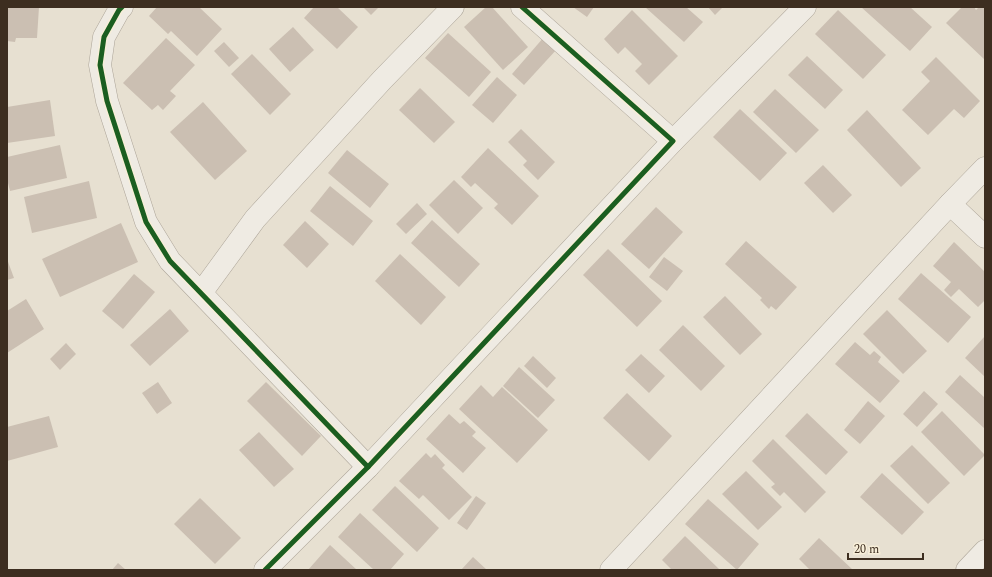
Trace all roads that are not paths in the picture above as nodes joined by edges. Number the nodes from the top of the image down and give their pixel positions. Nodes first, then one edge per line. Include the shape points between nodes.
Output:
1 (122, 7) edge
2 (453, 7) edge
3 (522, 7) edge
4 (805, 7) edge
5 (673, 141) junction
6 (985, 168) edge
7 (950, 204) junction
8 (985, 237) edge
9 (201, 293) junction
10 (368, 467) junction
11 (985, 551) edge
12 (265, 570) edge
13 (611, 570) edge
14 (967, 570) edge

1 - 9 street via 104,37 100,65 107,101 146,222 170,261
2 - 9 street via 382,80 255,219
3 - 5 street
4 - 5 street
5 - 10 street
6 - 7 street
7 - 8 street
7 - 13 street
9 - 10 street
10 - 12 street
11 - 14 street

